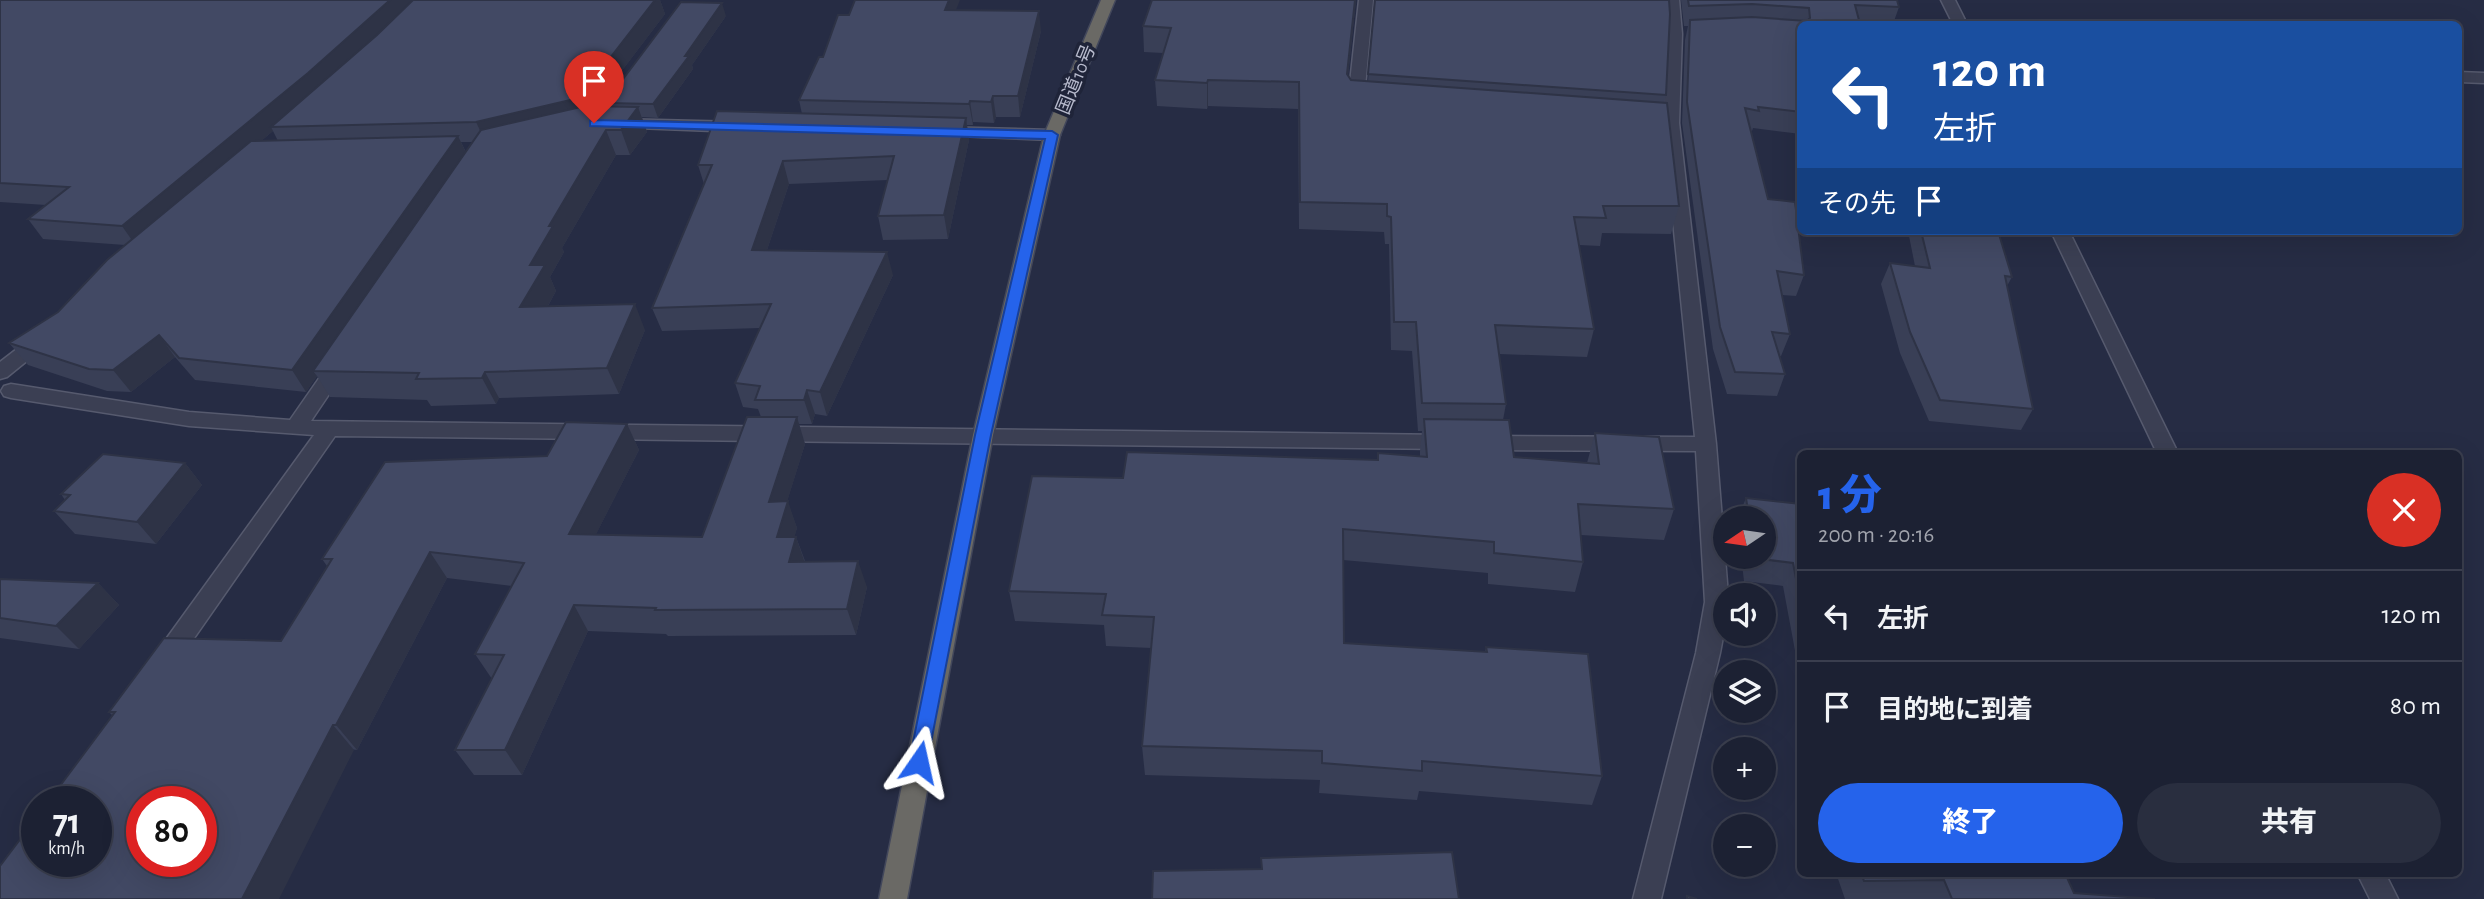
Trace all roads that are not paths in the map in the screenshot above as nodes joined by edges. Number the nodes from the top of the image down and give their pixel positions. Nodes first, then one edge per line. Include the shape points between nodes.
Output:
1 (1108, 0) edge
2 (1366, 0) edge
3 (1672, 0) edge
4 (1948, 0) edge
5 (1958, 21) edge
6 (2462, 77) edge
7 (2484, 78) edge
8 (1384, 103) edge
9 (594, 123) edge
10 (761, 128) edge
11 (927, 132) edge
12 (1052, 135) junction
13 (2062, 235) edge
14 (54, 328) edge
15 (349, 350) edge
16 (3, 384) edge
17 (296, 428) junction
18 (330, 428) junction
19 (983, 435) junction
20 (1706, 444) junction
21 (2167, 450) edge
22 (153, 677) edge
23 (2373, 877) edge
24 (893, 899) edge
25 (1647, 899) edge
26 (2384, 899) edge

1 - 12 highway, 国道10号
2 - 8 street via 1356,101
3 - 20 street via 1681,34 1664,122
4 - 5 street
6 - 7 street
9 - 10 street
11 - 12 street
12 - 19 highway, 国道10号
13 - 21 street
14 - 16 street
15 - 17 street
16 - 17 street via 189,419
17 - 18 street
18 - 19 street
18 - 22 street
19 - 20 street via 1253,442
19 - 24 highway, 国道10号
20 - 25 street via 1717,602
23 - 26 street

